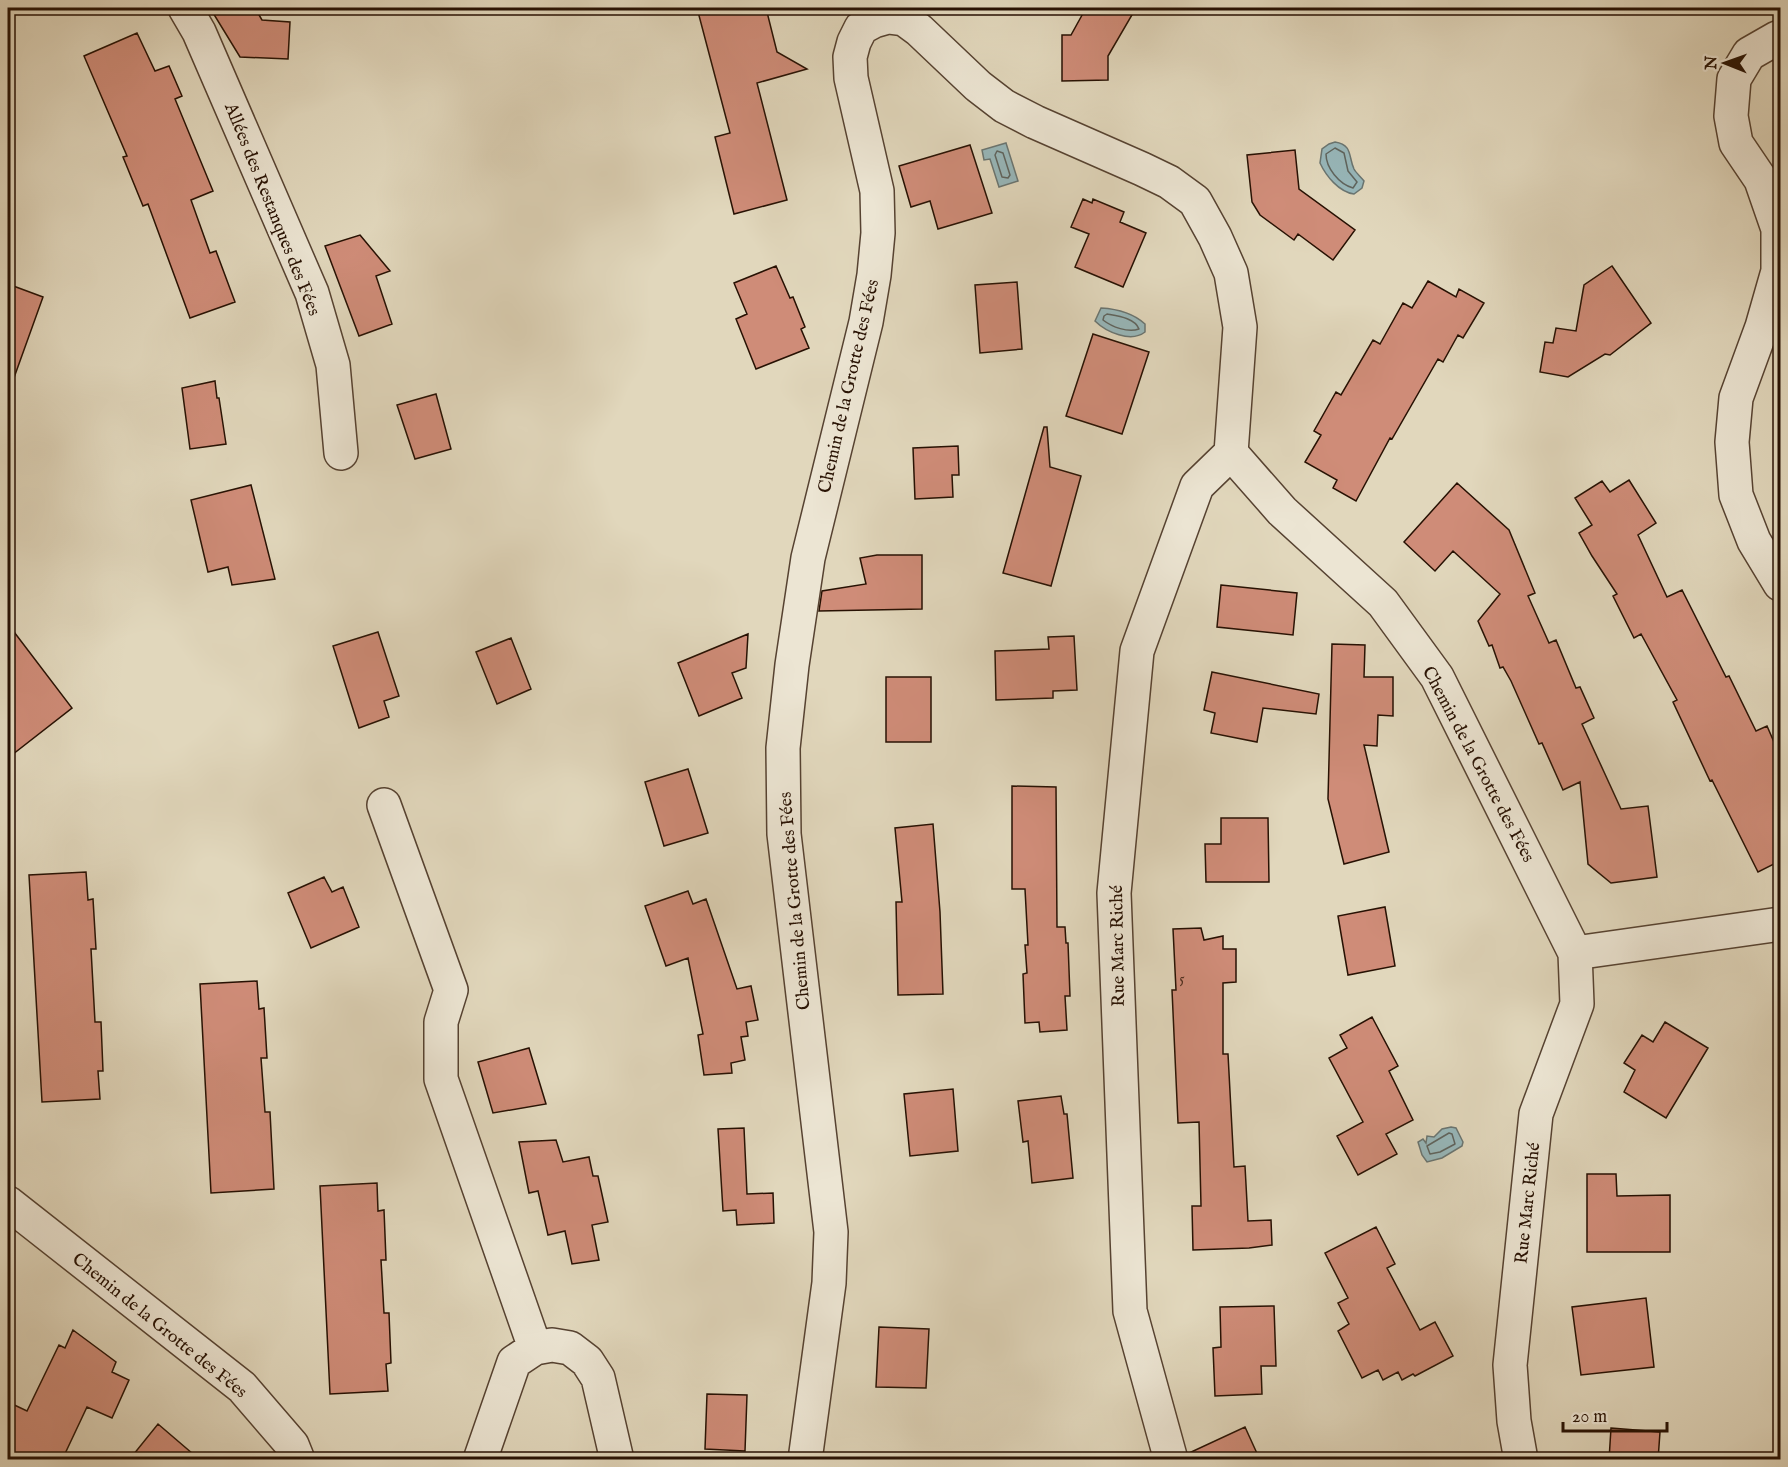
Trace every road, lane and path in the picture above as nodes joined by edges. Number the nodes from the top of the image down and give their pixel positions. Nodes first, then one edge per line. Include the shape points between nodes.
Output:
1 (185, 8) edge
2 (1780, 38) edge
3 (341, 453) dead end
4 (1231, 453) junction
5 (1780, 584) edge
6 (384, 805) dead end
7 (1780, 924) edge
8 (1575, 952) junction
9 (8, 1203) edge
10 (535, 1348) junction
11 (298, 1460) edge
12 (480, 1460) edge
13 (617, 1460) edge
14 (805, 1460) edge
15 (1171, 1460) edge
16 (1521, 1460) edge

1 - 3 street, Allées des Restanques des Fées via 200,32 312,293 333,365
2 - 5 street via 1749,54 1734,79 1731,116 1736,143 1761,180 1778,229 1778,271 1736,398 1732,442 1736,495 1754,541
4 - 8 street, Chemin de la Grotte des Fées via 1282,510 1383,603 1437,677
4 - 14 street, Chemin de la Grotte des Fées via 1240,327 1231,273 1195,201 1142,168 1004,106 904,19 888,17 861,28 850,57 851,78 877,191 874,275 808,558 783,748 784,834 831,1232
4 - 15 street, Rue Marc Riché via 1197,486 1137,651 1114,893 1130,1311
6 - 10 street via 451,990 441,1022 441,1079
7 - 8 street
8 - 16 street, Rue Marc Riché via 1577,1004 1536,1114 1514,1319 1510,1365
9 - 11 street, Chemin de la Grotte des Fées via 243,1387 291,1445
10 - 12 street via 514,1362
10 - 13 street via 570,1348 587,1361 598,1378

